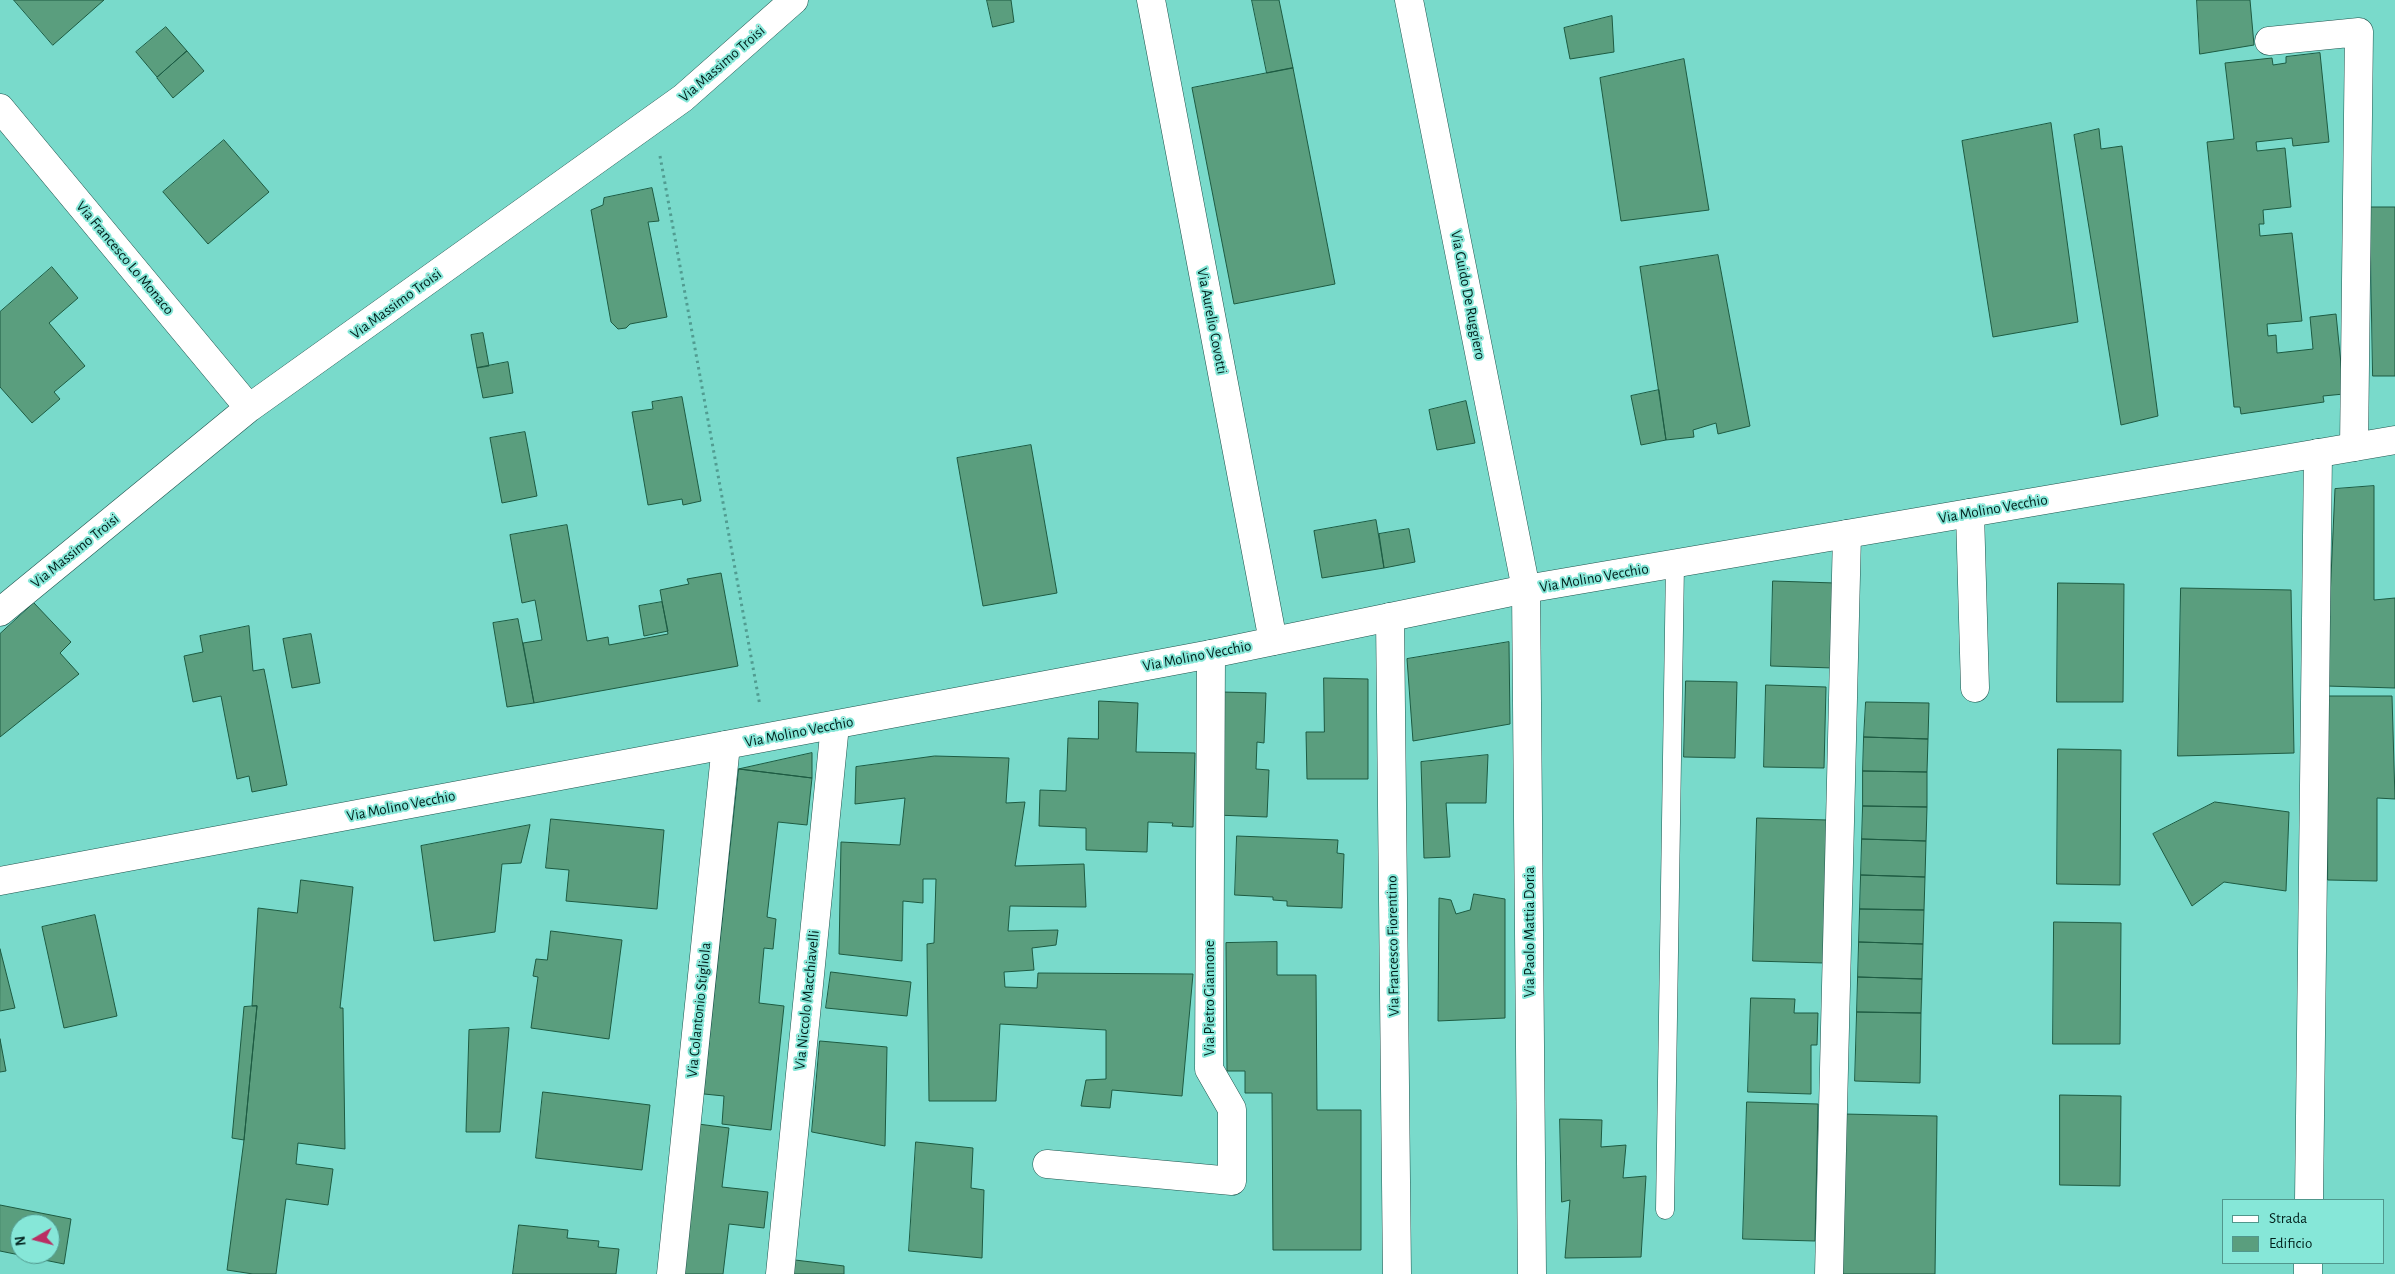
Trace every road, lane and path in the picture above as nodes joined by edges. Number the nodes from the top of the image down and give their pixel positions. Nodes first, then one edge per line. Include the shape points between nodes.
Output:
1 (794, 0) edge
2 (1151, 0) edge
3 (1409, 0) edge
4 (2269, 41) dead end
5 (0, 108) edge
6 (660, 155) dead end
7 (249, 408) junction
8 (2395, 440) edge
9 (2354, 447) junction
10 (2318, 453) junction
11 (1970, 513) junction
12 (1847, 534) junction
13 (1675, 564) junction
14 (1526, 589) junction
15 (0, 612) edge
16 (1390, 617) junction
17 (1273, 641) junction
18 (1211, 654) junction
19 (1975, 688) dead end
20 (835, 725) junction
21 (766, 738) junction
22 (726, 745) junction
23 (0, 881) edge
24 (1048, 1164) dead end
25 (2309, 1199) edge
26 (1665, 1210) dead end
27 (671, 1274) edge
28 (780, 1274) edge
29 (1396, 1274) edge
30 (1532, 1274) edge
31 (1829, 1274) edge

1 - 7 street, Via Massimo Troisi via 683,98
2 - 17 street, Via Aurelio Covotti
3 - 14 street, Via Guido De Ruggiero
4 - 9 street via 2358,32
5 - 7 street, Via Francesco Lo Monaco
6 - 21 path
7 - 15 street, Via Massimo Troisi
8 - 9 street, Via Molino Vecchio
9 - 10 street, Via Molino Vecchio
10 - 11 street, Via Molino Vecchio
10 - 25 street
11 - 12 street, Via Molino Vecchio
11 - 19 street
12 - 13 street, Via Molino Vecchio
12 - 31 street
13 - 14 street, Via Molino Vecchio
13 - 26 lane
14 - 16 street, Via Molino Vecchio
14 - 30 street, Via Paolo Mattia Doria
16 - 17 street, Via Molino Vecchio
16 - 29 street, Via Francesco Fiorentino
17 - 18 street, Via Molino Vecchio
18 - 20 street, Via Molino Vecchio
18 - 24 street, Via Pietro Giannone via 1209,1069 1232,1109 1232,1181
20 - 21 street, Via Molino Vecchio
20 - 28 street, Via Niccolo Macchiavelli
21 - 22 street, Via Molino Vecchio
22 - 23 street, Via Molino Vecchio
22 - 27 street, Via Colantonio Stigliola

